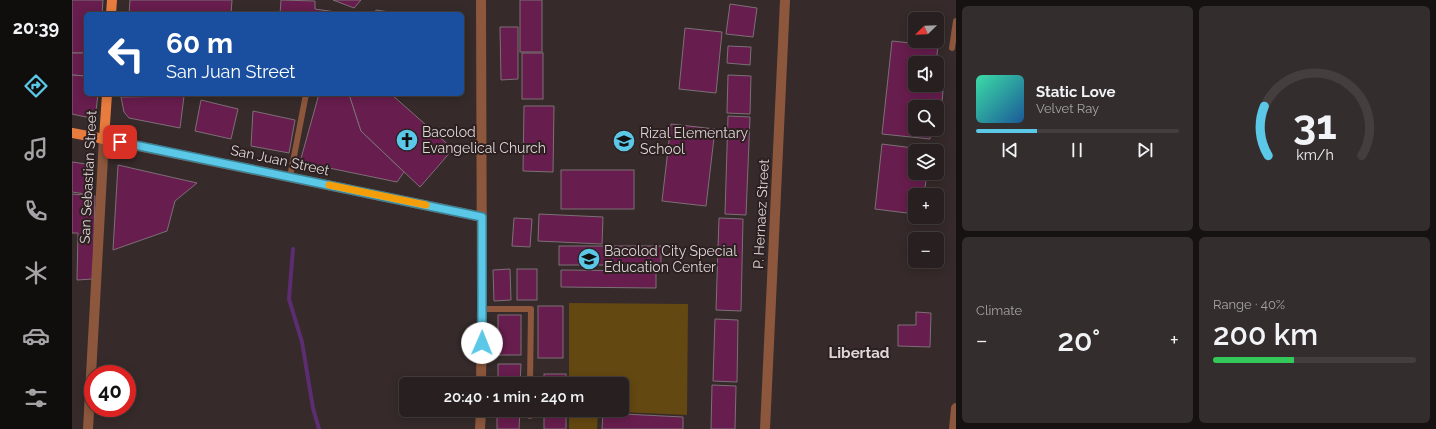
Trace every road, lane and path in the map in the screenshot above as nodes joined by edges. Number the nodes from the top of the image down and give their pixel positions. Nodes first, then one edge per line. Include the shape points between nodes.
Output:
1 (112, 0) edge
2 (481, 0) edge
3 (785, 0) edge
4 (112, 12) edge
5 (956, 21) edge
6 (952, 48) dead end
7 (107, 96) edge
8 (306, 96) edge
9 (72, 133) edge
10 (104, 139) junction
11 (290, 177) junction
12 (482, 217) junction
13 (482, 309) junction
14 (481, 377) edge
15 (530, 377) edge
16 (956, 408) edge
17 (481, 417) edge
18 (88, 429) edge
19 (480, 429) edge
20 (765, 429) edge
21 (954, 429) edge

1 - 4 main road
2 - 12 street
3 - 20 street, P. Hernaez Street
5 - 6 lane
7 - 10 main road, San Sebastian Street
8 - 11 lane
9 - 10 main road, San Juan Street
10 - 11 street, San Juan Street
10 - 18 street, San Sebastian Street
11 - 12 street, San Juan Street
12 - 13 street
13 - 14 street
13 - 15 lane via 531,310
16 - 21 street
17 - 19 street

